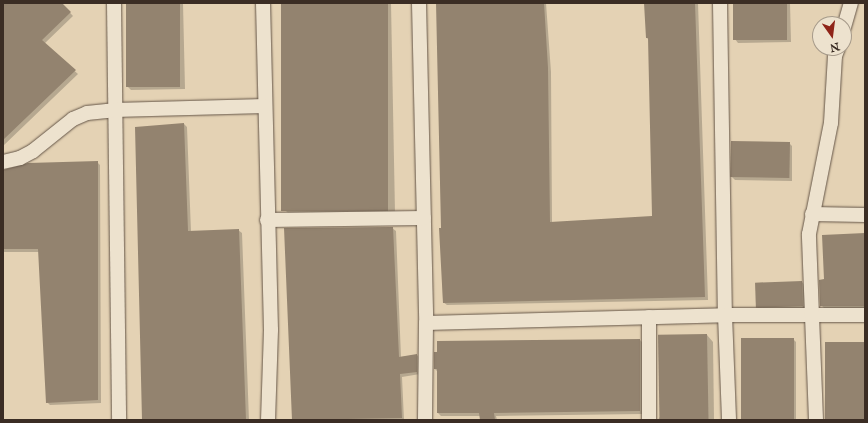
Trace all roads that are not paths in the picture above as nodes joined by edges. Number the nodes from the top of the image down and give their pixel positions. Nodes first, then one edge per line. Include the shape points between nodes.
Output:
1 (114, 3) edge
2 (263, 3) edge
3 (419, 3) edge
4 (720, 3) edge
5 (851, 3) edge
6 (847, 16) edge
7 (835, 56) edge
8 (265, 106) junction
9 (114, 110) junction
10 (3, 162) edge
11 (812, 214) junction
12 (865, 215) edge
13 (424, 218) junction
14 (267, 220) junction
15 (725, 315) junction
16 (812, 315) junction
17 (865, 315) edge
18 (649, 317) junction
19 (426, 323) junction
20 (119, 420) edge
21 (268, 420) edge
22 (426, 420) edge
23 (649, 420) edge
24 (729, 420) edge
25 (816, 420) edge

1 - 9 street
2 - 8 street
3 - 13 street
4 - 15 street
5 - 6 street
7 - 11 street via 831,123
8 - 9 street
8 - 14 street
9 - 10 street via 87,113 73,119 33,151 20,158
9 - 20 street
11 - 12 street
11 - 16 street via 809,234
13 - 14 street
13 - 19 street
14 - 21 street via 271,330
15 - 16 street
15 - 18 street
15 - 24 street
16 - 17 street
16 - 25 street
18 - 19 street
18 - 23 street
19 - 22 street

